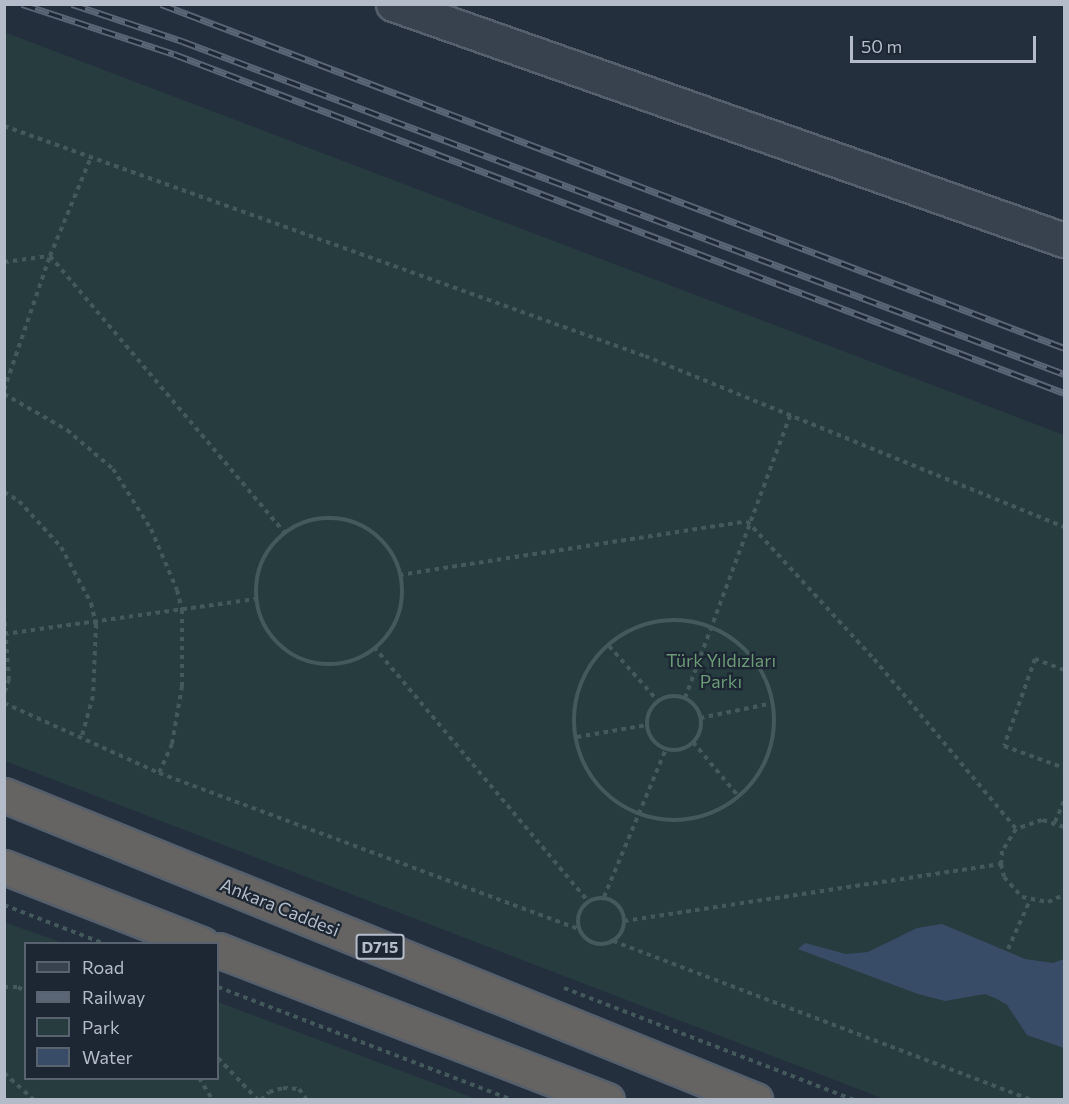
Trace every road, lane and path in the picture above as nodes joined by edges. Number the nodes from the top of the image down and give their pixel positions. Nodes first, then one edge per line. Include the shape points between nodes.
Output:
1 (393, 4) edge
2 (4, 126) edge
3 (91, 157) junction
4 (1065, 240) edge
5 (50, 256) junction
6 (4, 262) edge
7 (4, 392) edge
8 (790, 415) junction
9 (4, 492) edge
10 (747, 521) junction
11 (1065, 527) edge
12 (284, 532) junction
13 (399, 575) junction
14 (256, 599) junction
15 (182, 610) junction
16 (4, 613) edge
17 (96, 624) junction
18 (710, 626) junction
19 (6, 634) edge
20 (609, 646) junction
21 (374, 647) junction
22 (1065, 670) edge
23 (4, 694) edge
24 (685, 698) junction
25 (658, 701) junction
26 (773, 703) junction
27 (4, 704) edge
28 (700, 718) junction
29 (647, 725) junction
30 (82, 736) junction
31 (577, 737) junction
32 (693, 742) junction
33 (666, 749) junction
34 (1065, 768) edge
35 (159, 773) junction
36 (4, 795) edge
37 (739, 797) junction
38 (1065, 801) edge
39 (639, 814) junction
40 (1055, 822) junction
41 (1065, 827) edge
42 (1016, 829) junction
43 (1001, 864) junction
44 (4, 867) edge
45 (1065, 895) edge
46 (604, 897) junction
47 (1030, 900) junction
48 (588, 901) junction
49 (4, 905) edge
50 (624, 921) junction
51 (579, 929) junction
52 (613, 941) junction
53 (100, 942) edge
54 (196, 942) edge
55 (219, 950) edge
56 (1008, 950) dead end
57 (4, 987) edge
58 (219, 987) edge
59 (24, 991) edge
60 (219, 1059) edge
61 (4, 1073) edge
62 (200, 1080) edge
63 (34, 1100) edge
64 (213, 1100) edge
65 (260, 1100) edge
66 (307, 1100) edge
67 (512, 1100) edge
68 (607, 1100) edge
69 (755, 1100) edge
70 (1032, 1100) edge

1 - 4 street
2 - 3 path
3 - 5 path
3 - 8 path via 503,303
5 - 6 path
5 - 7 path
5 - 12 path
7 - 15 path via 68,430 113,469 151,529
8 - 10 path
8 - 11 path
9 - 17 path via 19,501 62,547 91,603
10 - 13 path
10 - 18 path
10 - 42 path via 874,659
12 - 13 path via 323,518 356,523 377,536 393,555
12 - 14 path via 267,551
13 - 21 path via 401,602 393,624
14 - 15 path
14 - 21 path via 262,621 275,640 294,655 315,663 339,663 361,657
15 - 17 path
15 - 35 path via 182,686 172,744
16 - 19 path
17 - 19 path
17 - 30 path via 93,696
18 - 20 path via 679,620 647,623 619,636
18 - 24 path
18 - 26 path via 740,644 762,671
19 - 23 path via 9,679
20 - 25 path
20 - 31 path via 595,658 580,685 574,716
21 - 48 path
22 - 34 path via 1035,659 1004,746
24 - 25 path via 675,696
24 - 28 path
25 - 29 path via 647,716
26 - 28 path
26 - 37 path via 773,738 761,771
27 - 30 path
28 - 32 path
29 - 31 path
29 - 33 path via 654,742
30 - 35 path
31 - 39 path via 592,777 613,800
32 - 33 path via 678,750
32 - 37 path
33 - 39 path
35 - 51 path
36 - 69 highway, Ankara Caddesi / D715
37 - 39 path via 709,815 675,821
38 - 40 path
39 - 46 path
40 - 41 path
40 - 42 path via 1029,822
42 - 43 path via 1002,850
43 - 47 path via 1011,888
43 - 50 path
44 - 54 highway
45 - 47 path via 1048,902
46 - 48 path
46 - 50 path via 616,903
47 - 56 path
48 - 51 path via 578,914
49 - 53 path
50 - 52 path
51 - 52 path via 590,942
52 - 70 path
55 - 68 highway
57 - 59 path
58 - 67 path
60 - 65 path
61 - 63 path
62 - 64 path
65 - 66 path via 283,1088 299,1089

